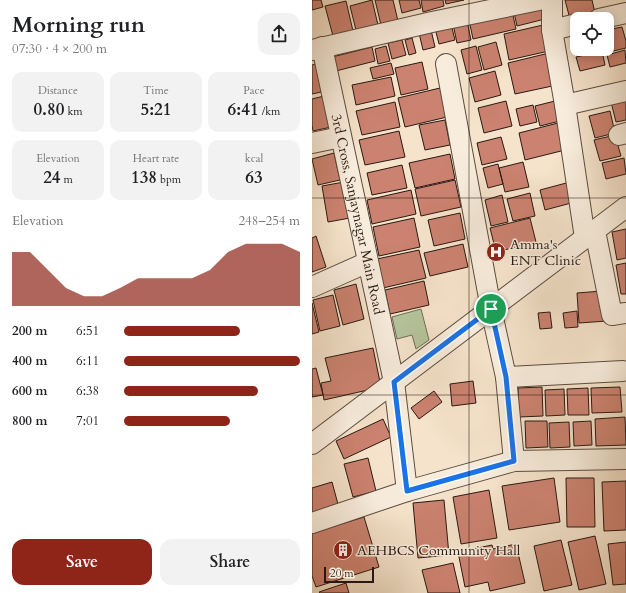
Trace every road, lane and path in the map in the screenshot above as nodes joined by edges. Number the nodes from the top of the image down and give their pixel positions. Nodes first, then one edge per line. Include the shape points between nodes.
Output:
1 (539, 0) edge
2 (552, 0) edge
3 (626, 13) edge
4 (614, 16) edge
5 (570, 26) edge
6 (552, 30) junction
7 (317, 48) edge
8 (446, 64) dead end
9 (626, 91) edge
10 (565, 105) junction
11 (342, 137) junction
12 (312, 144) edge
13 (626, 207) edge
14 (590, 235) junction
15 (368, 262) junction
16 (312, 288) edge
17 (491, 309) junction
18 (626, 313) edge
19 (623, 370) dead end
20 (506, 377) junction
21 (394, 382) junction
22 (312, 444) edge
23 (626, 459) edge
24 (514, 461) junction
25 (407, 491) junction
26 (312, 523) edge

1 - 7 street
2 - 6 street
3 - 4 street
5 - 6 street
6 - 10 street
7 - 11 street, 3rd Cross, Sanjaynagar Main Road
8 - 17 street
9 - 10 street
10 - 14 street
11 - 12 street
11 - 15 street, 3rd Cross, Sanjaynagar Main Road
13 - 14 street
14 - 17 street
14 - 18 street via 612,315
15 - 16 street
15 - 21 street, 3rd Cross, Sanjaynagar Main Road
17 - 20 street
17 - 21 street
19 - 20 street
20 - 24 street
21 - 22 street
21 - 25 street, 3rd Cross, Sanjaynagar Main Road
23 - 24 street
24 - 25 street
25 - 26 street

